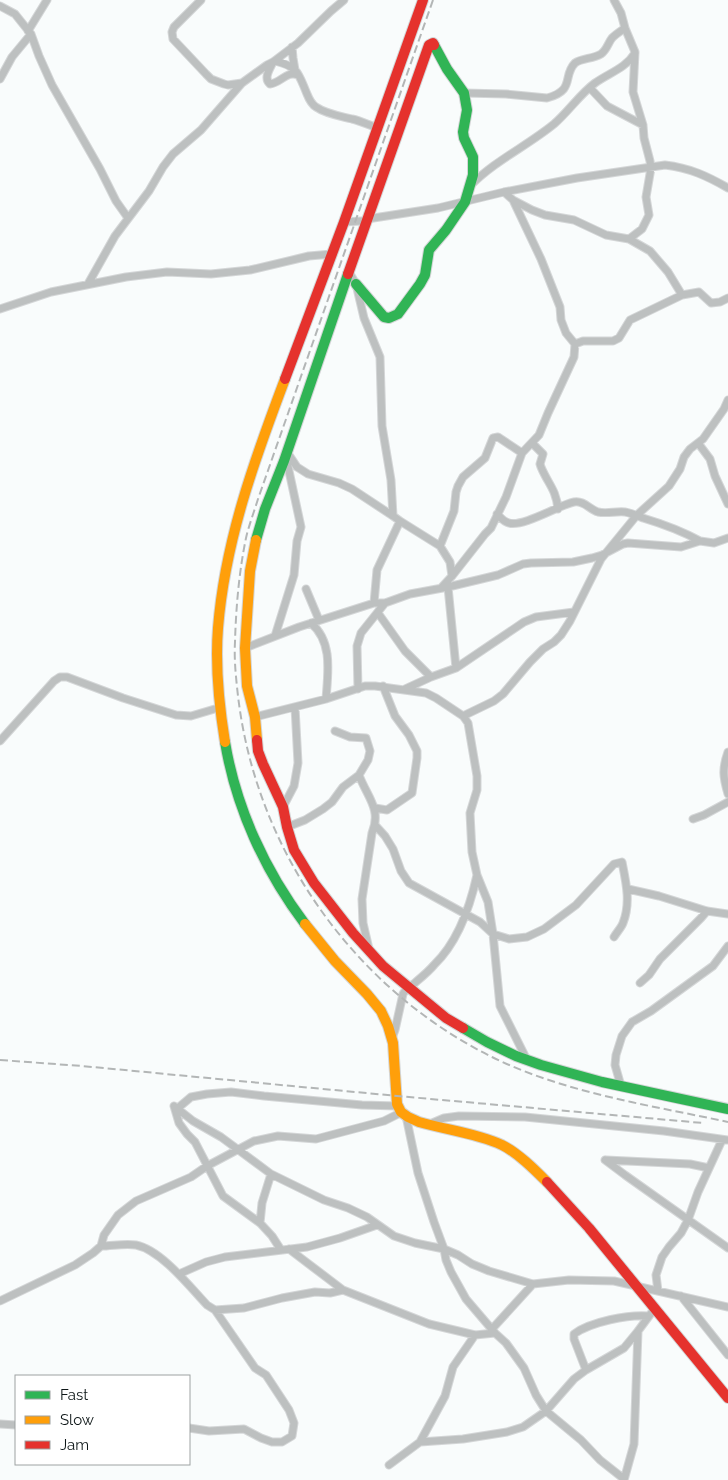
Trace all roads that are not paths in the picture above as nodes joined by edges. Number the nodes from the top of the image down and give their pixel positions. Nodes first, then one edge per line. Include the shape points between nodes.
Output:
1 (47, 0) edge
2 (201, 0) edge
3 (344, 0) edge
4 (422, 0) edge
5 (614, 0) edge
6 (0, 6) edge
7 (625, 28) junction
8 (30, 32) junction
9 (292, 47) junction
10 (635, 52) junction
11 (274, 62) junction
12 (297, 72) junction
13 (0, 79) edge
14 (242, 83) junction
15 (590, 88) junction
16 (464, 93) junction
17 (643, 124) junction
18 (378, 128) junction
19 (651, 168) junction
20 (471, 185) junction
21 (728, 188) edge
22 (504, 192) junction
23 (513, 200) junction
24 (466, 202) junction
25 (128, 218) junction
26 (365, 220) junction
27 (344, 222) junction
28 (629, 239) junction
29 (332, 254) junction
30 (349, 272) junction
31 (88, 284) junction
32 (356, 284) junction
33 (682, 295) junction
34 (728, 298) edge
35 (0, 309) edge
36 (575, 344) junction
37 (728, 400) edge
38 (532, 443) junction
39 (698, 443) junction
40 (286, 453) junction
41 (522, 453) junction
42 (728, 504) edge
43 (558, 509) junction
44 (497, 514) junction
45 (636, 515) junction
46 (393, 516) junction
47 (400, 521) junction
48 (728, 538) edge
49 (700, 541) junction
50 (440, 546) junction
51 (607, 552) junction
52 (452, 576) junction
53 (444, 588) junction
54 (306, 589) dead end
55 (374, 603) junction
56 (385, 603) junction
57 (574, 612) junction
58 (378, 613) junction
59 (318, 620) junction
60 (311, 623) junction
61 (275, 636) junction
62 (245, 648) junction
63 (456, 668) junction
64 (431, 677) junction
65 (383, 686) junction
66 (358, 688) junction
67 (405, 689) junction
68 (326, 699) junction
69 (294, 707) junction
70 (218, 708) junction
71 (463, 716) junction
72 (255, 717) junction
73 (334, 731) dead end
74 (0, 741) edge
75 (728, 752) edge
76 (359, 775) junction
77 (728, 794) edge
78 (728, 802) edge
79 (282, 808) junction
80 (375, 808) junction
81 (693, 819) dead end
82 (376, 825) junction
83 (287, 827) junction
84 (477, 875) junction
85 (628, 889) junction
86 (707, 911) junction
87 (728, 914) edge
88 (464, 915) junction
89 (493, 934) junction
90 (614, 937) dead end
91 (728, 946) edge
92 (369, 950) junction
93 (640, 983) dead end
94 (409, 987) junction
95 (392, 1040) junction
96 (528, 1061) junction
97 (621, 1086) junction
98 (178, 1108) junction
99 (728, 1110) edge
100 (402, 1111) junction
101 (430, 1124) junction
102 (725, 1140) edge
103 (238, 1150) junction
104 (207, 1166) junction
105 (709, 1168) junction
106 (271, 1174) junction
107 (688, 1220) junction
108 (260, 1223) junction
109 (377, 1225) junction
110 (101, 1246) junction
111 (728, 1248) edge
112 (444, 1249) junction
113 (285, 1250) junction
114 (179, 1274) junction
115 (533, 1284) junction
116 (637, 1286) junction
117 (343, 1290) junction
118 (658, 1291) junction
119 (681, 1296) junction
120 (0, 1301) edge
121 (728, 1307) edge
122 (214, 1310) junction
123 (652, 1312) junction
124 (638, 1330) junction
125 (493, 1331) junction
126 (475, 1335) junction
127 (728, 1355) edge
128 (586, 1370) junction
129 (728, 1398) edge
130 (546, 1412) junction
131 (0, 1424) edge
132 (15, 1425) edge
133 (190, 1428) edge
134 (420, 1442) junction
135 (390, 1465) dead end
136 (624, 1480) edge

1 - 8 street
2 - 14 street via 174,27 173,39 211,79 228,85
3 - 9 street
4 - 18 street
5 - 7 street
6 - 8 street via 15,14
7 - 10 street
7 - 16 street via 611,39 602,53 574,64 567,85 553,96
8 - 13 street
8 - 25 street via 52,85
9 - 11 street
9 - 12 street
10 - 15 street via 626,63
10 - 17 street via 633,92
11 - 12 street via 288,65
11 - 12 street via 267,77 270,84
11 - 14 street
12 - 18 street via 317,108
14 - 25 street via 201,130 162,167
15 - 17 street via 607,106
15 - 20 street via 555,123 484,172
16 - 20 street via 467,110 464,138 473,157
16 - 26 street via 435,44 431,43
17 - 19 street
18 - 27 street
19 - 21 street via 665,165 690,170
19 - 22 street
19 - 28 street via 646,197 649,215 642,229
20 - 24 street
22 - 23 street
22 - 24 street
23 - 28 street via 545,215 574,220 606,235
23 - 36 street via 542,259 566,333
24 - 26 street
24 - 32 street via 430,250 425,275 398,314 384,317
25 - 31 street
26 - 27 street
26 - 30 street
27 - 29 street
28 - 33 street via 655,256
29 - 31 street via 250,270 211,274 167,272
29 - 70 street via 255,459 231,541 218,622
30 - 32 street
30 - 40 street
31 - 35 street
32 - 46 street via 364,318 380,357 382,426
33 - 34 street via 699,292 711,303
33 - 36 street via 630,320 619,338 613,341
36 - 38 street via 574,357 539,435
37 - 39 street
38 - 41 street
38 - 43 street via 543,454 540,464 554,490
39 - 42 street via 710,459
39 - 45 street via 684,457 669,486
40 - 46 street via 297,467 308,474 352,489
40 - 61 street via 301,527 294,575
40 - 62 street via 256,539 250,571
41 - 44 street
41 - 50 street via 498,436 493,438 485,458 463,477 458,486 454,511
43 - 44 street via 512,524
43 - 45 street via 576,502 595,511
44 - 52 street via 491,528
45 - 49 street
45 - 51 street
46 - 47 street
47 - 50 street
47 - 55 street via 377,570
48 - 49 street via 714,543
49 - 51 street via 681,547 628,543
50 - 52 street via 450,562
51 - 53 street via 573,562 523,564 498,575
51 - 57 street
52 - 53 street
53 - 56 street via 410,594
53 - 63 street
54 - 59 street
55 - 56 street
55 - 59 street
56 - 58 street
57 - 63 street via 536,617 524,622
57 - 71 street via 561,635 530,662 503,694
58 - 64 street via 405,651
58 - 66 street via 361,634 357,646
59 - 60 street
60 - 61 street
60 - 68 street via 322,634 328,656
61 - 62 street
62 - 72 street via 247,686
63 - 64 street
64 - 67 street
65 - 66 street
65 - 67 street
65 - 80 street via 395,716 414,743 417,758 412,793 387,810
66 - 68 street
67 - 71 street via 426,693
68 - 69 street
69 - 72 street
69 - 79 street via 298,763 294,786
70 - 74 street via 191,716 176,715 60,677
70 - 95 street via 239,800 271,873 326,950 379,1008
71 - 84 street via 468,723 477,776 477,790 470,813
72 - 79 street via 258,750
73 - 76 street via 366,738 370,751
75 - 77 street via 724,771
76 - 80 street
76 - 83 street via 323,809
78 - 81 street
79 - 83 street
80 - 82 street
82 - 88 street via 393,849 409,884
82 - 92 street via 362,899
83 - 92 street via 294,850 314,883
84 - 88 street
84 - 89 street via 488,902
85 - 86 street
85 - 89 street via 622,862 614,864 576,905 544,929 527,937 509,939
85 - 90 street via 623,923
86 - 87 street
86 - 93 street
88 - 89 street via 480,922
88 - 94 street via 455,937 436,964
89 - 96 street via 500,1006
91 - 97 street via 713,966 651,1012 632,1022 622,1036 616,1055 615,1065
92 - 94 street
94 - 95 street via 401,997
94 - 96 street via 446,1018 486,1042
95 - 100 street
96 - 97 street
97 - 99 street
98 - 100 street via 191,1098 231,1092
98 - 103 street
98 - 104 street via 174,1106 179,1123 195,1142
100 - 101 street
100 - 103 street via 384,1121 316,1138 278,1136 254,1141
100 - 112 street via 418,1174
101 - 102 street via 459,1116 526,1118
101 - 116 street via 502,1144 520,1158 544,1177
102 - 105 street
103 - 104 street
103 - 106 street
104 - 108 street via 223,1196
104 - 110 street via 191,1177 136,1201 118,1215 104,1235
105 - 107 street
105 - 107 street via 690,1164 605,1160
106 - 108 street
106 - 109 street via 367,1217
107 - 111 street
107 - 118 street via 662,1257 656,1275
108 - 113 street
109 - 112 street via 394,1236
109 - 113 street via 321,1244
110 - 114 street via 137,1245
110 - 120 street via 75,1265
112 - 115 street via 489,1271
112 - 125 street via 451,1272 466,1299
113 - 114 street via 225,1257
113 - 117 street
114 - 122 street
115 - 116 street via 569,1280
115 - 125 street
116 - 118 street
116 - 123 street
117 - 122 street via 282,1298 244,1308
117 - 126 street via 430,1324
118 - 119 street
119 - 121 street
119 - 127 street
122 - 133 street via 290,1410 294,1423 292,1436 282,1442 272,1442 244,1429 210,1431
123 - 124 street
123 - 128 street via 575,1332 574,1339
123 - 129 street
124 - 128 street via 624,1348
124 - 136 street via 634,1444
125 - 126 street
125 - 130 street via 524,1368
126 - 134 street via 453,1367 445,1396
128 - 130 street via 564,1389
130 - 134 street via 507,1432
130 - 136 street
131 - 132 street
134 - 135 street

